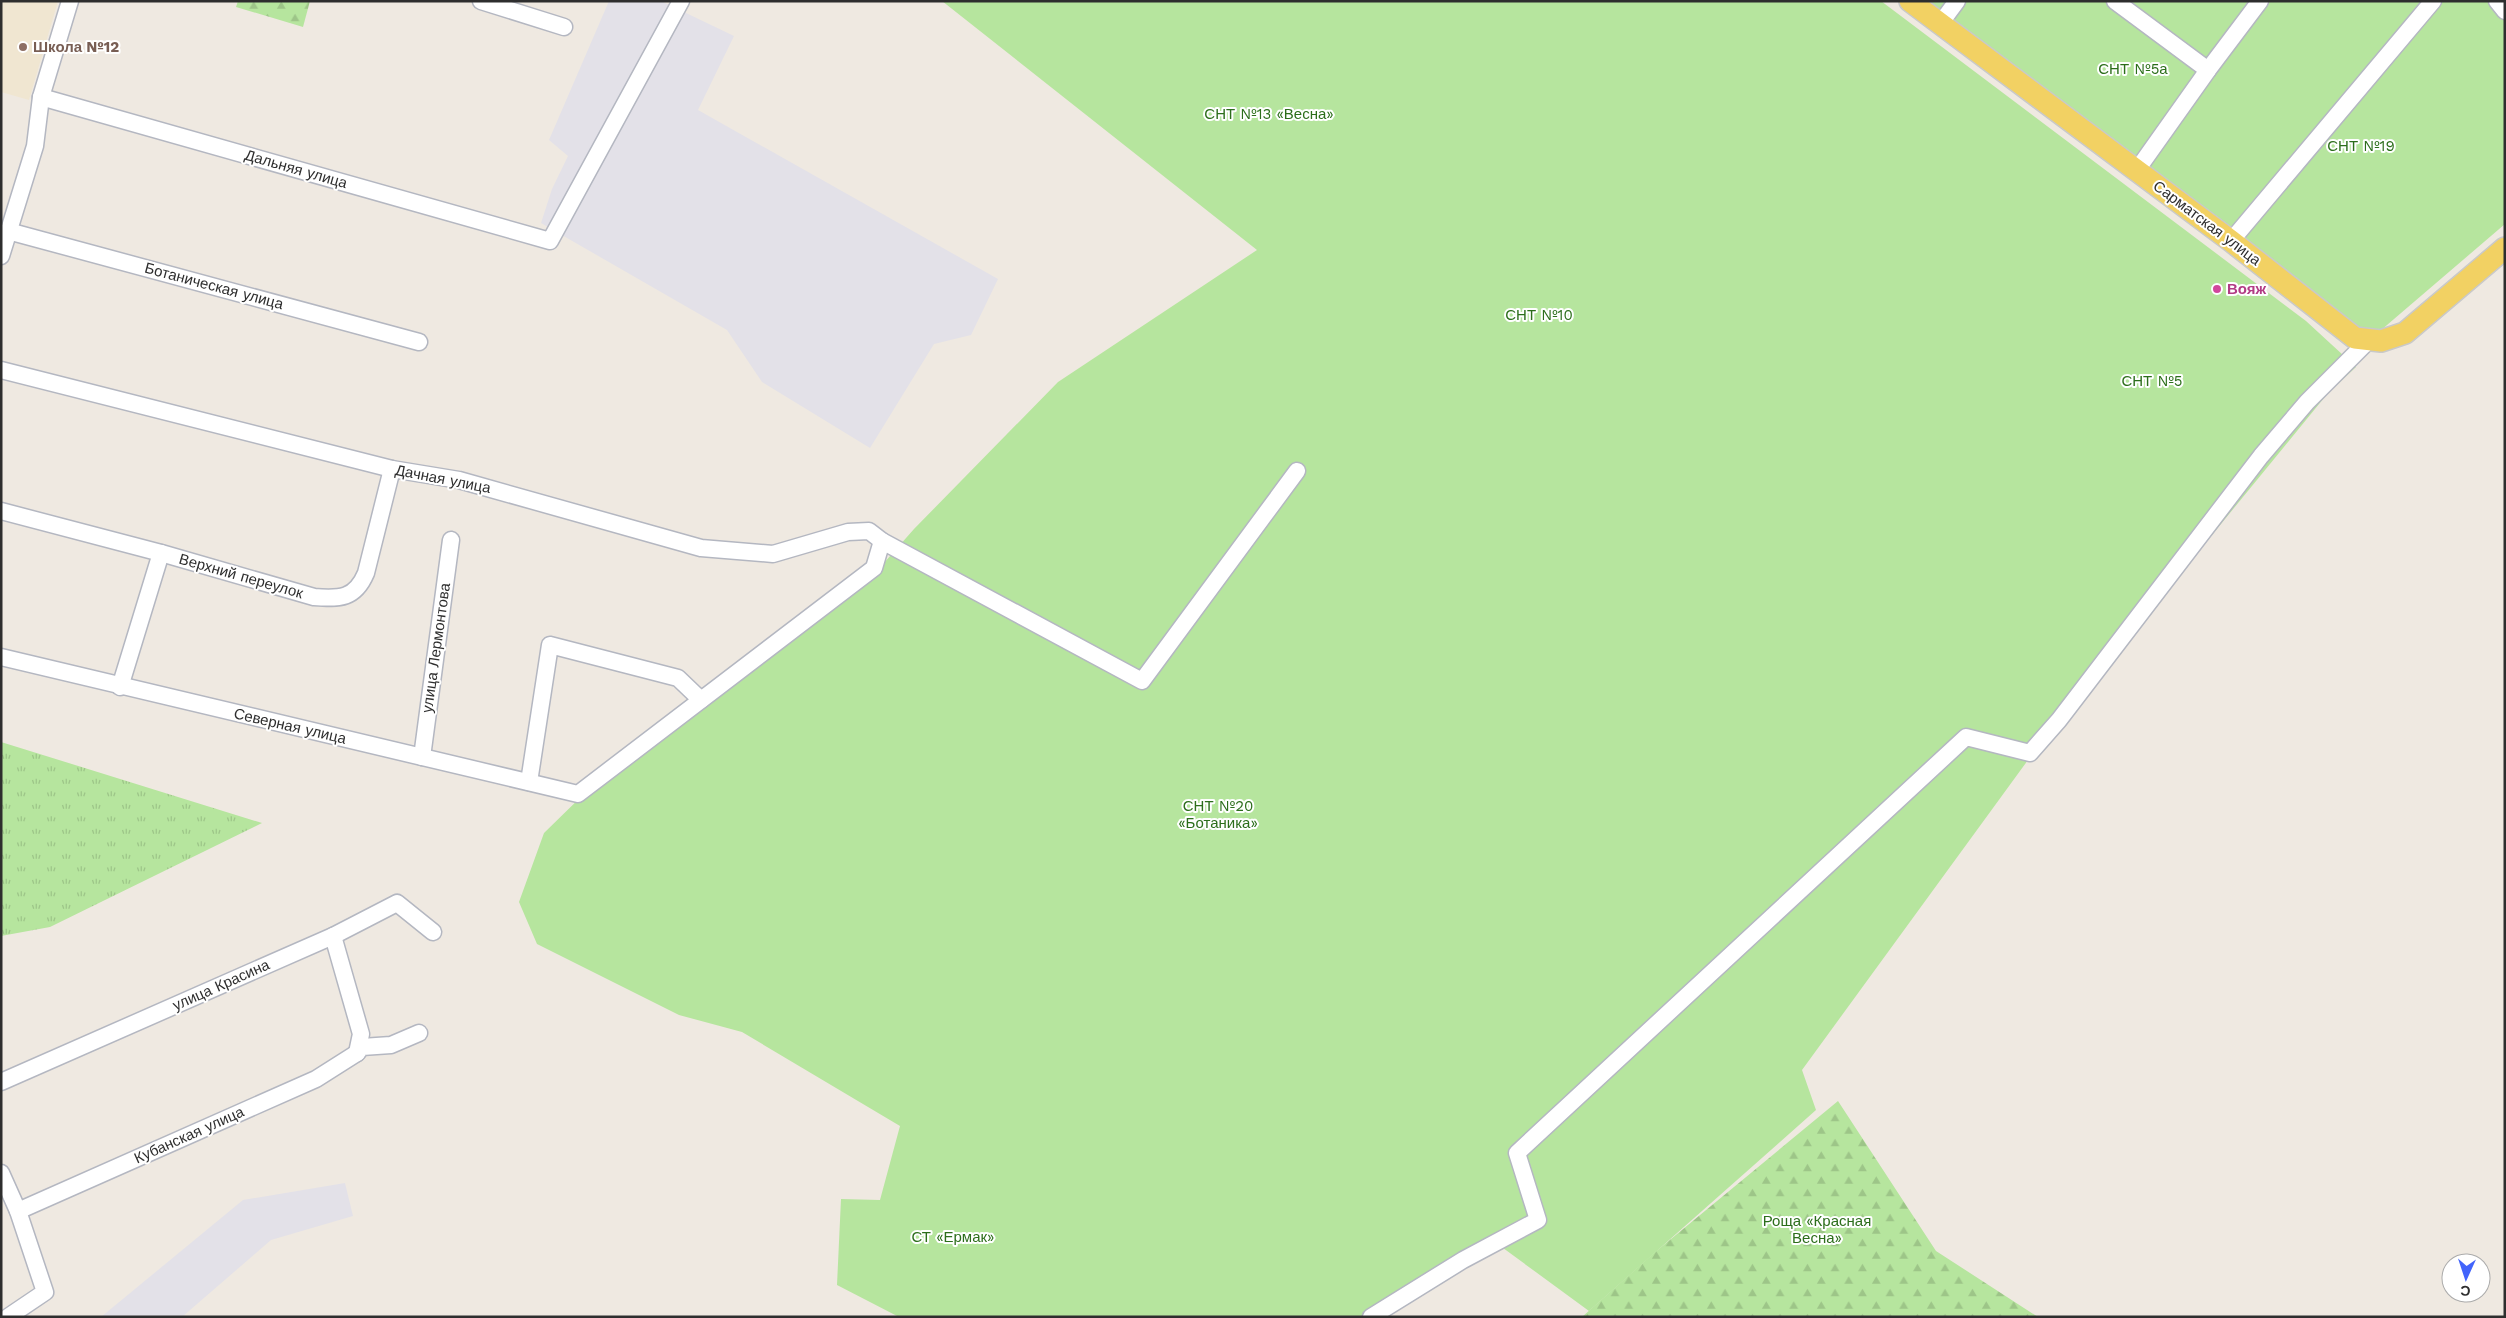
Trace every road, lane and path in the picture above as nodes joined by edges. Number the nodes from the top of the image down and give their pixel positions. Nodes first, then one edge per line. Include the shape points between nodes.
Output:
1 (70, 1) edge
2 (481, 1) edge
3 (681, 1) edge
4 (1910, 1) edge
5 (1957, 1) edge
6 (2115, 1) edge
7 (2260, 1) edge
8 (2433, 1) edge
9 (2497, 1) edge
10 (2505, 11) edge
11 (1940, 24) junction
12 (564, 27) dead end
13 (2208, 70) junction
14 (41, 97) junction
15 (2137, 170) junction
16 (8, 231) junction
17 (2231, 240) junction
18 (2505, 248) edge
19 (1, 256) edge
20 (2368, 341) junction
21 (419, 342) dead end
22 (1, 370) edge
23 (392, 469) junction
24 (1297, 471) dead end
25 (1, 512) edge
26 (451, 540) dead end
27 (882, 541) junction
28 (161, 553) junction
29 (1, 657) edge
30 (120, 687) junction
31 (701, 700) junction
32 (422, 757) junction
33 (528, 782) junction
34 (433, 932) dead end
35 (332, 936) junction
36 (419, 1033) dead end
37 (357, 1053) junction
38 (1, 1082) edge
39 (1, 1173) edge
40 (18, 1211) junction
41 (8, 1317) edge
42 (1371, 1317) edge

1 - 14 street
2 - 12 street
3 - 14 street, Дальняя улица via 550,241
4 - 11 main road, Сарматская улица
5 - 11 street
6 - 13 street
7 - 13 street
8 - 17 street
9 - 10 street
11 - 15 main road, Сарматская улица
13 - 15 street
14 - 16 street via 35,146
15 - 17 main road, Сарматская улица
16 - 19 street
16 - 21 street, Ботаническая улица
17 - 20 main road, Сарматская улица via 2344,331
18 - 20 main road via 2405,333 2381,341
20 - 42 street via 2307,402 2261,456 2030,753 1966,737 1517,1153 1538,1220 1463,1260
22 - 23 street, Дачная улица
23 - 27 street, Дачная улица via 477,485 701,548 773,554 848,532 869,531
23 - 28 street, Верхний переулок via 366,573 360,587 350,594 334,599 314,597
24 - 27 street, Дачная улица via 1142,680
25 - 28 street, Верхний переулок
26 - 32 street, улица Лермонтова
27 - 31 street via 874,568
28 - 30 street
29 - 30 street, Северная улица
30 - 32 street, Северная улица
31 - 33 street, Северная улица via 578,794
31 - 33 street via 678,678 550,645
32 - 33 street, Северная улица
34 - 35 street, улица Красина via 397,903
35 - 37 street via 361,1034
35 - 38 street, улица Красина
36 - 37 street, Кубанская улица via 391,1045 362,1047
37 - 40 street, Кубанская улица via 316,1079
39 - 40 street
40 - 41 street via 45,1292

